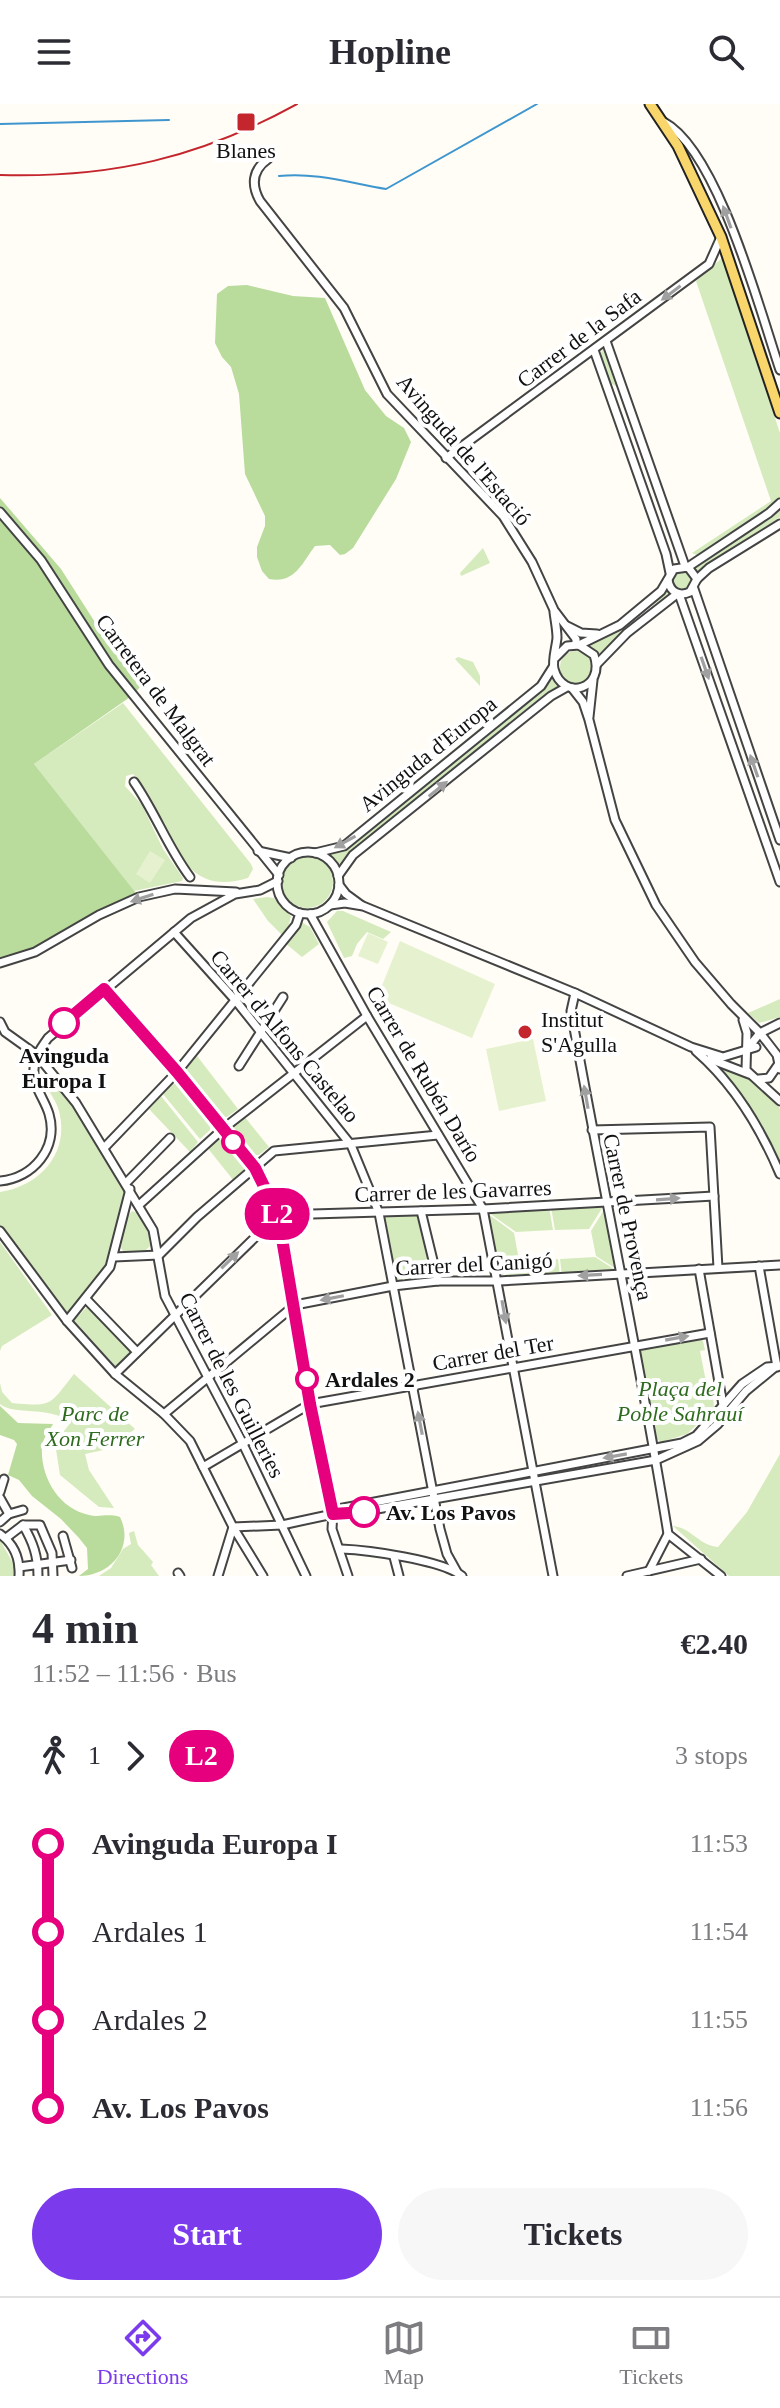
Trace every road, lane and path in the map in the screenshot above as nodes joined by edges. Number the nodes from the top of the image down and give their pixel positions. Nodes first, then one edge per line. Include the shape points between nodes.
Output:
1 (650, 104) edge
2 (663, 121) junction
3 (693, 150) junction
4 (682, 158) junction
5 (268, 159) dead end
6 (721, 237) junction
7 (606, 341) junction
8 (594, 350) junction
9 (780, 370) edge
10 (780, 413) edge
11 (446, 458) junction
12 (780, 503) edge
13 (0, 512) edge
14 (780, 524) edge
15 (682, 556) junction
16 (702, 558) junction
17 (686, 567) junction
18 (669, 576) junction
19 (697, 579) junction
20 (694, 589) junction
21 (678, 594) junction
22 (664, 603) junction
23 (684, 605) junction
24 (554, 610) junction
25 (564, 624) junction
26 (603, 634) junction
27 (578, 644) junction
28 (554, 662) junction
29 (597, 664) junction
30 (593, 680) junction
31 (570, 688) junction
32 (589, 720) junction
33 (134, 782) dead end
34 (780, 840) edge
35 (257, 850) junction
36 (315, 853) junction
37 (291, 858) junction
38 (190, 877) junction
39 (278, 878) junction
40 (338, 880) junction
41 (780, 882) edge
42 (189, 888) junction
43 (205, 888) junction
44 (260, 890) junction
45 (246, 892) junction
46 (281, 896) junction
47 (363, 906) junction
48 (327, 907) junction
49 (300, 913) junction
50 (310, 914) junction
51 (174, 932) junction
52 (322, 934) junction
53 (0, 963) edge
54 (104, 989) junction
55 (575, 993) junction
56 (283, 997) dead end
57 (236, 1001) junction
58 (741, 1015) junction
59 (367, 1016) junction
60 (0, 1022) edge
61 (780, 1023) edge
62 (261, 1031) junction
63 (762, 1036) junction
64 (691, 1047) junction
65 (774, 1051) junction
66 (37, 1055) junction
67 (745, 1055) junction
68 (239, 1066) dead end
69 (779, 1067) edge
70 (177, 1072) junction
71 (295, 1073) junction
72 (749, 1074) junction
73 (759, 1079) junction
74 (780, 1101) edge
75 (224, 1128) junction
76 (592, 1130) junction
77 (438, 1135) junction
78 (170, 1138) dead end
79 (351, 1145) junction
80 (104, 1148) junction
81 (255, 1168) junction
82 (780, 1174) edge
83 (0, 1181) edge
84 (128, 1186) junction
85 (714, 1196) junction
86 (607, 1203) junction
87 (139, 1205) junction
88 (483, 1209) junction
89 (421, 1211) junction
90 (379, 1213) junction
91 (278, 1215) junction
92 (0, 1231) edge
93 (159, 1255) junction
94 (114, 1257) junction
95 (780, 1265) edge
96 (759, 1266) junction
97 (718, 1268) junction
98 (699, 1269) junction
99 (622, 1273) junction
100 (438, 1281) junction
101 (499, 1281) junction
102 (393, 1286) junction
103 (86, 1299) junction
104 (295, 1305) junction
105 (174, 1315) junction
106 (67, 1321) junction
107 (710, 1333) junction
108 (636, 1345) junction
109 (137, 1352) junction
110 (514, 1367) junction
111 (777, 1367) edge
112 (115, 1374) junction
113 (207, 1378) junction
114 (413, 1385) junction
115 (310, 1404) junction
116 (725, 1409) junction
117 (164, 1414) junction
118 (242, 1442) junction
119 (654, 1449) junction
120 (656, 1460) junction
121 (203, 1467) junction
122 (533, 1470) junction
123 (4, 1479) dead end
124 (536, 1481) junction
125 (433, 1489) junction
126 (0, 1495) edge
127 (434, 1499) junction
128 (23, 1510) dead end
129 (333, 1513) junction
130 (9, 1514) junction
131 (0, 1522) edge
132 (23, 1525) junction
133 (282, 1525) junction
134 (233, 1527) junction
135 (668, 1534) junction
136 (3, 1536) edge
137 (63, 1536) dead end
138 (341, 1549) junction
139 (394, 1557) junction
140 (701, 1559) junction
141 (53, 1563) junction
142 (38, 1565) junction
143 (649, 1571) junction
144 (19, 1572) edge
145 (460, 1574) edge
146 (38, 1576) edge
147 (53, 1576) edge
148 (218, 1576) edge
149 (263, 1576) edge
150 (306, 1576) edge
151 (348, 1576) edge
152 (399, 1576) edge
153 (553, 1576) edge
154 (627, 1576) edge
155 (721, 1576) edge

1 - 2 main road
2 - 3 street
2 - 4 main road
3 - 4 street
9 -> 3 street via 722,203
4 - 6 main road
5 - 11 street, Avinguda de l'Estació via 256,173 253,188 260,201 344,308 387,394
6 -> 7 street, Carrer de la Safa via 709,264
6 - 10 main road
7 - 8 street, Carrer de la Safa
7 - 15 street
8 - 11 street, Carrer de la Safa
8 - 18 street via 666,554
11 - 24 street, Avinguda de l'Estació via 503,516
12 - 16 street
13 - 35 street, Carretera de Malgrat via 41,560 109,665
14 - 19 street
15 - 16 street
15 - 17 street
16 - 17 street
17 - 18 street via 679,566
17 - 19 street
18 - 21 street via 669,585
18 - 26 street via 661,591
19 - 20 street
20 - 21 street
34 -> 20 street
21 - 22 street
21 - 23 street
22 - 23 street
22 - 29 street
23 -> 41 street
24 - 25 street, Avinguda de l'Estació
24 - 28 street, Avinguda de l'Estació
25 - 26 street via 581,633
25 - 27 street, Avinguda de l'Estació
26 - 27 street
27 - 28 street via 567,646
27 - 29 street via 588,648
28 - 31 street via 562,683
28 -> 36 street, Avinguda d'Europa via 541,686 344,846
29 - 30 street
30 - 31 street
30 - 32 street
31 - 32 street via 583,702
40 -> 31 street, Avinguda d'Europa via 353,855 551,696
32 - 58 street via 615,820 656,905
33 - 38 street
35 - 37 street
35 - 39 street, Carretera de Malgrat
36 - 37 street
36 - 40 street via 327,859
37 - 39 street
38 - 42 street
38 - 43 street
39 - 44 street
39 - 46 street
40 - 47 street
40 - 48 street via 336,896
42 - 43 street
42 -> 53 street via 139,897 35,952
43 - 45 street
44 - 45 street
44 - 46 street
45 - 51 street via 213,904
46 - 49 street
47 - 48 street
47 - 55 street
48 - 50 street
48 - 52 street
49 - 50 street
49 - 57 street
50 - 52 street, Carrer de Rubén Darío
51 - 54 street
51 - 57 street, Carrer d'Alfons Castelao
52 - 59 street, Carrer de Rubén Darío
54 - 66 street
54 - 70 street
55 - 64 street
76 -> 55 street, Carrer de Provença via 571,1011
56 - 62 street
57 - 62 street, Carrer d'Alfons Castelao
57 - 70 street
58 - 63 street
58 - 67 street via 747,1033
59 - 71 street
59 - 77 street, Carrer de Rubén Darío
60 - 66 street, Carrer de les Guilleries via 5,1032
61 - 63 street
62 - 68 street
62 - 71 street, Carrer d'Alfons Castelao
63 - 65 street
63 - 67 street
64 - 67 street via 723,1057
64 - 72 street
64 - 82 street via 732,1089
65 - 67 street via 756,1047
65 - 69 street
66 - 80 street, Carrer de les Guilleries
66 - 83 street via 33,1076 50,1120 50,1142 32,1168
67 - 72 street
69 - 73 street via 769,1078
70 - 75 street
70 - 80 street
71 - 75 street
71 - 79 street, Carrer d'Alfons Castelao
72 - 73 street
73 - 74 street
75 - 81 street
75 - 87 street
76 - 85 street via 710,1127
76 - 86 street, Carrer de Provença
77 - 79 street
77 - 88 street, Carrer de Rubén Darío
78 - 84 street
79 - 81 street via 274,1151
79 - 90 street, Carrer d'Alfons Castelao
80 - 84 street, Carrer de les Guilleries
81 - 91 street
81 - 93 street
84 - 87 street, Carrer de les Guilleries
84 - 94 street
86 -> 85 street, Carrer de les Gavarres
85 - 97 street
86 - 88 street, Carrer de les Gavarres
86 - 99 street, Carrer de Provença
87 - 93 street, Carrer de les Guilleries
88 - 89 street, Carrer de les Gavarres
88 - 101 street, Carrer de Rubén Darío
89 - 90 street, Carrer de les Gavarres
89 - 100 street
90 - 91 street, Carrer de les Gavarres
90 - 102 street, Carrer d'Alfons Castelao
91 - 104 street
105 -> 91 street
92 - 106 street
93 - 94 street
93 - 105 street, Carrer de les Guilleries via 165,1296
94 - 103 street
95 - 96 street, Carrer del Canigó
96 - 97 street, Carrer del Canigó
96 - 111 street
97 - 98 street, Carrer del Canigó
98 - 99 street, Carrer del Canigó
98 - 107 street
99 -> 101 street, Carrer del Canigó
99 - 108 street, Carrer de Provença
100 - 101 street, Carrer del Canigó
100 - 102 street, Carrer del Canigó
101 -> 110 street, Carrer de Rubén Darío
102 -> 104 street, Carrer del Canigó
102 - 114 street, Carrer d'Alfons Castelao
103 - 106 street
103 - 109 street
104 - 113 street, Carrer del Canigó
104 - 115 street
105 - 109 street
105 - 113 street, Carrer de les Guilleries
106 - 112 street
108 -> 107 street, Carrer del Ter
107 - 116 street
108 - 110 street, Carrer del Ter
108 - 119 street, Carrer de Provença
109 - 112 street
110 - 114 street, Carrer del Ter
110 - 122 street, Carrer de Rubén Darío
111 - 116 street via 767,1367 742,1384
112 - 117 street
113 - 117 street, Carrer del Canigó
113 - 118 street, Carrer de les Guilleries
114 - 115 street, Carrer del Ter
125 -> 114 street, Carrer d'Alfons Castelao
115 - 118 street, Carrer del Ter
115 - 129 street
116 - 119 street via 696,1436
116 - 120 street via 718,1424 698,1441
117 - 121 street via 190,1441
118 - 121 street, Carrer del Ter
118 - 133 street, Carrer de les Guilleries
119 - 120 street, Carrer de Provença
119 -> 122 street
120 - 124 street
120 - 135 street, Carrer de Provença
121 - 134 street
122 - 124 street, Carrer de Rubén Darío
122 - 125 street
123 - 126 street
124 - 127 street
124 - 153 street, Carrer de Rubén Darío
125 - 127 street, Carrer d'Alfons Castelao
125 - 129 street
126 - 130 street
127 - 129 street
127 - 145 street, Carrer d'Alfons Castelao via 447,1554
128 - 130 street
129 - 133 street
129 - 138 street via 332,1529
130 - 131 street
132 - 136 street
132 - 141 street via 40,1525
132 - 142 street
133 - 134 street
133 - 150 street, Carrer de les Guilleries
134 - 148 street
134 - 149 street
135 - 140 street
135 - 143 street
136 - 144 street via 14,1549
137 - 141 street via 72,1564
138 - 139 street
138 - 151 street
139 - 145 street via 439,1564
139 - 152 street
140 - 143 street
140 - 155 street
141 - 142 street
141 - 147 street
142 - 144 street
142 - 146 street
143 - 154 street

